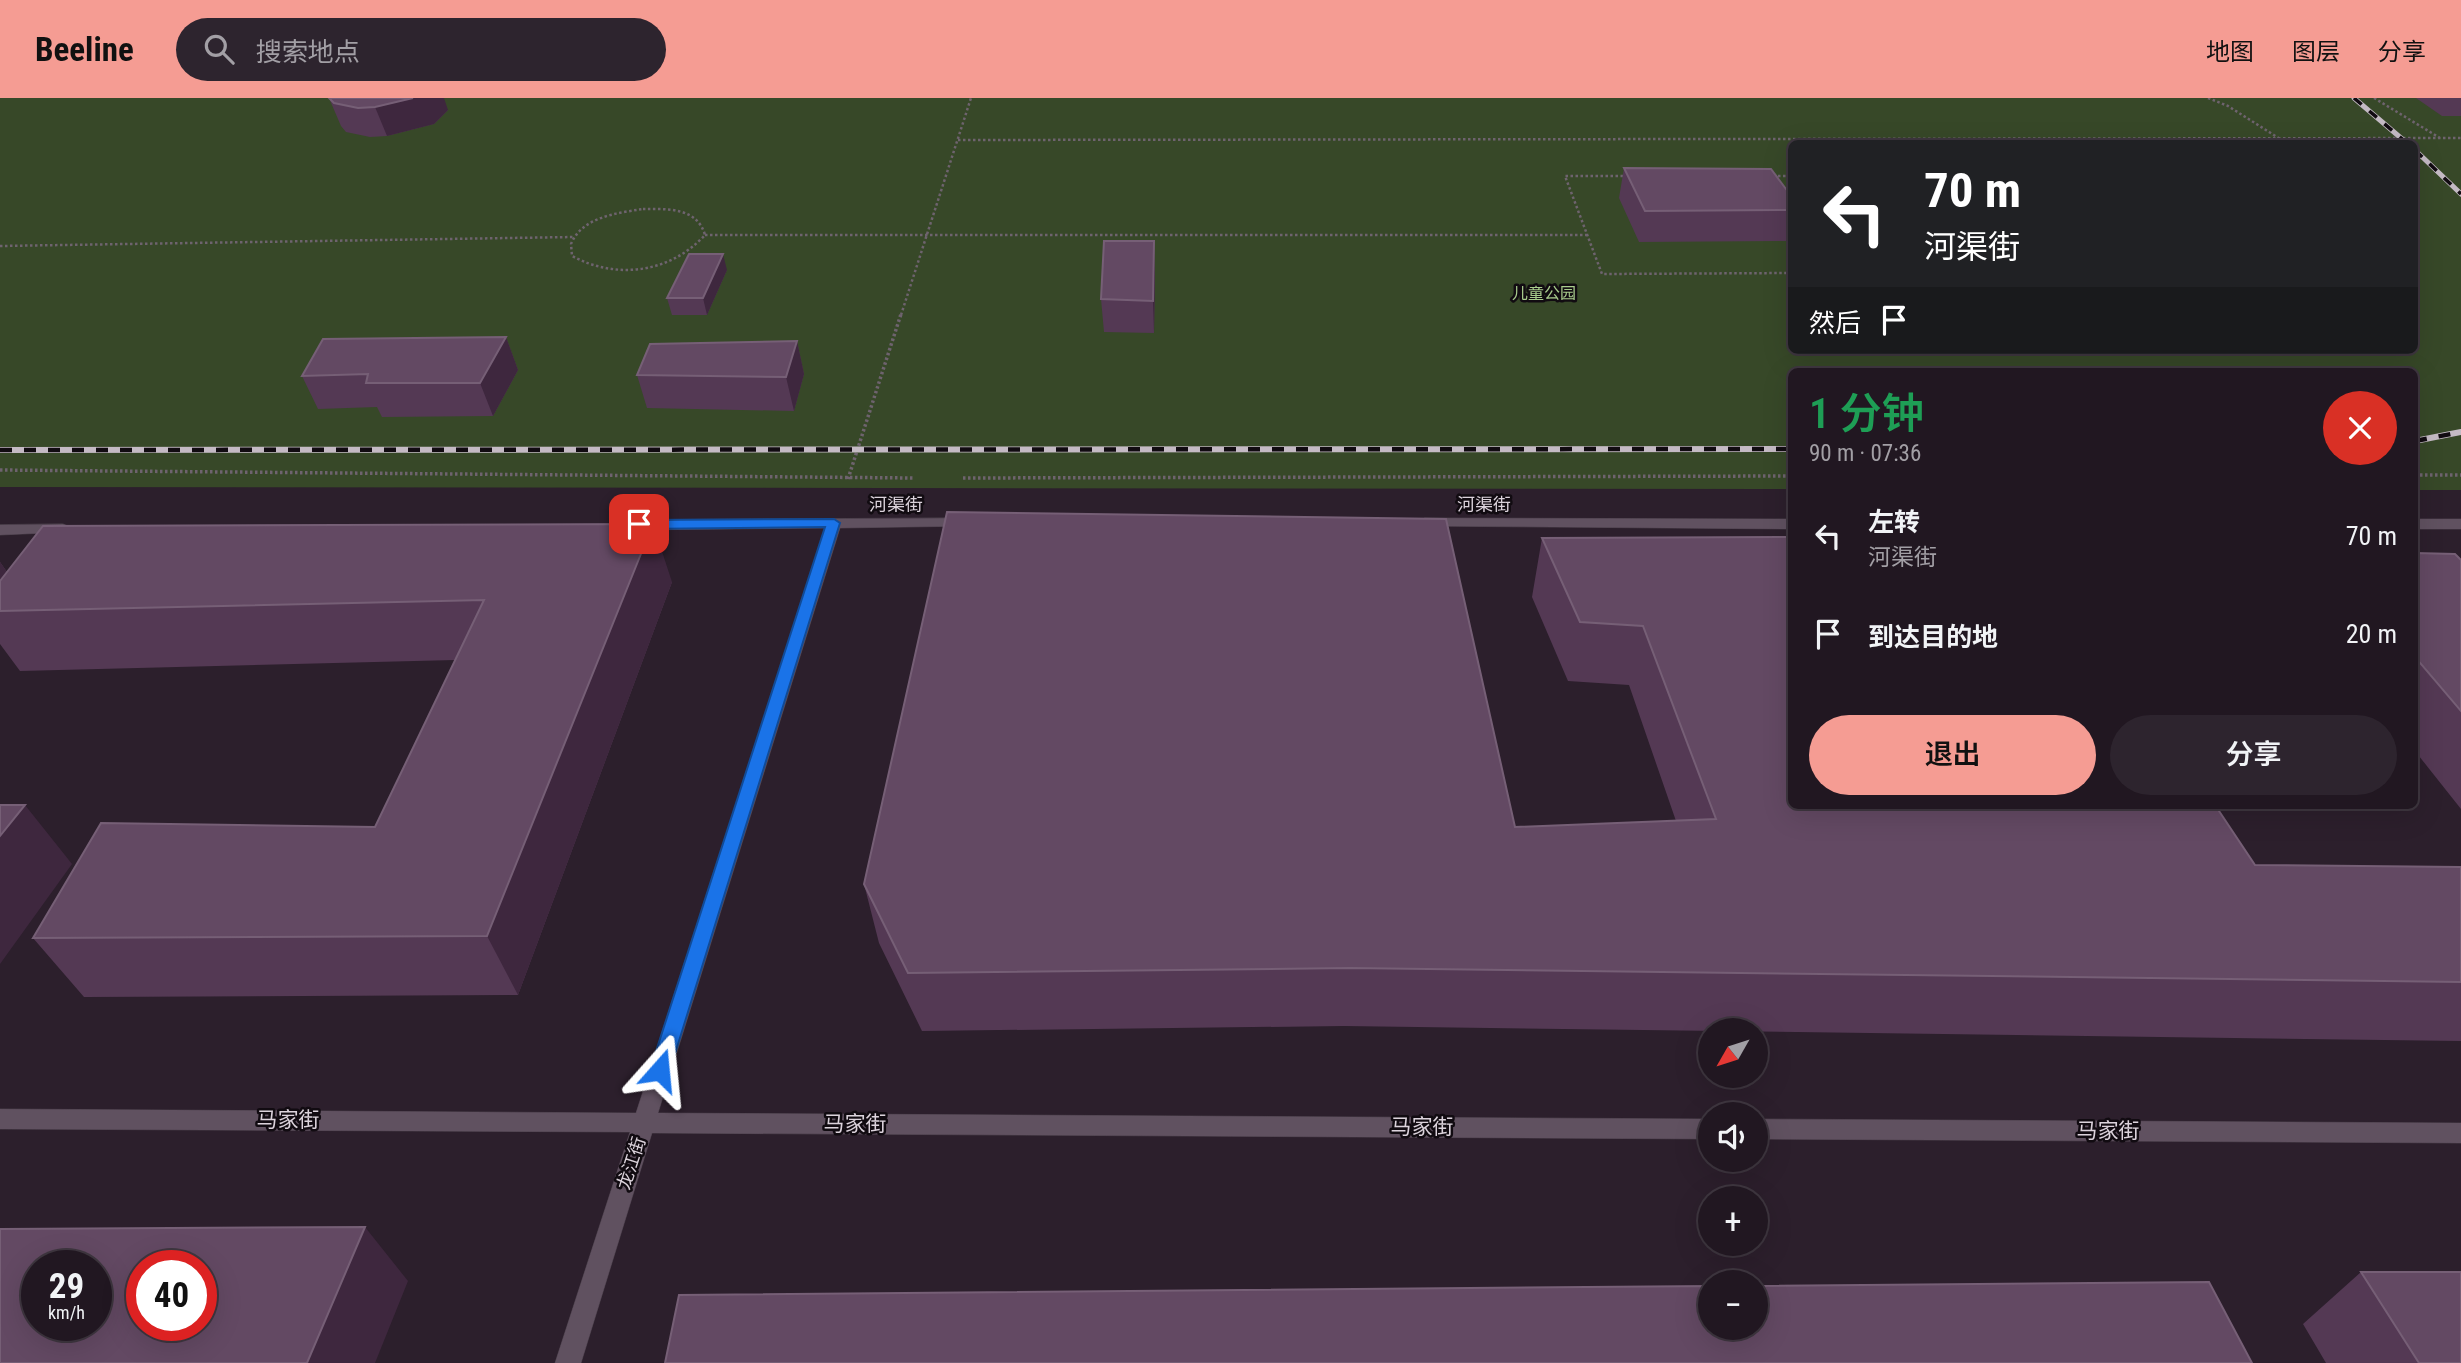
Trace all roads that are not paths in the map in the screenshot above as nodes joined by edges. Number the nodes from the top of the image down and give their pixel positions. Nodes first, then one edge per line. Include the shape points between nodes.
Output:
1 (834, 523) junction
2 (986, 523) edge
3 (1403, 523) edge
4 (1788, 524) edge
5 (2418, 524) edge
6 (2461, 524) edge
7 (611, 525) edge
8 (83, 529) edge
9 (0, 530) edge
10 (0, 1119) edge
11 (644, 1123) junction
12 (1698, 1129) edge
13 (1768, 1129) edge
14 (2461, 1133) edge
15 (568, 1363) edge

1 - 2 street, 河渠街
1 - 7 street, 河渠街
1 - 11 street, 龙江街
3 - 4 street, 河渠街
5 - 6 street
8 - 9 street
10 - 11 street, 马家街
11 - 12 street, 马家街
11 - 15 street, 龙江街
13 - 14 street, 马家街

